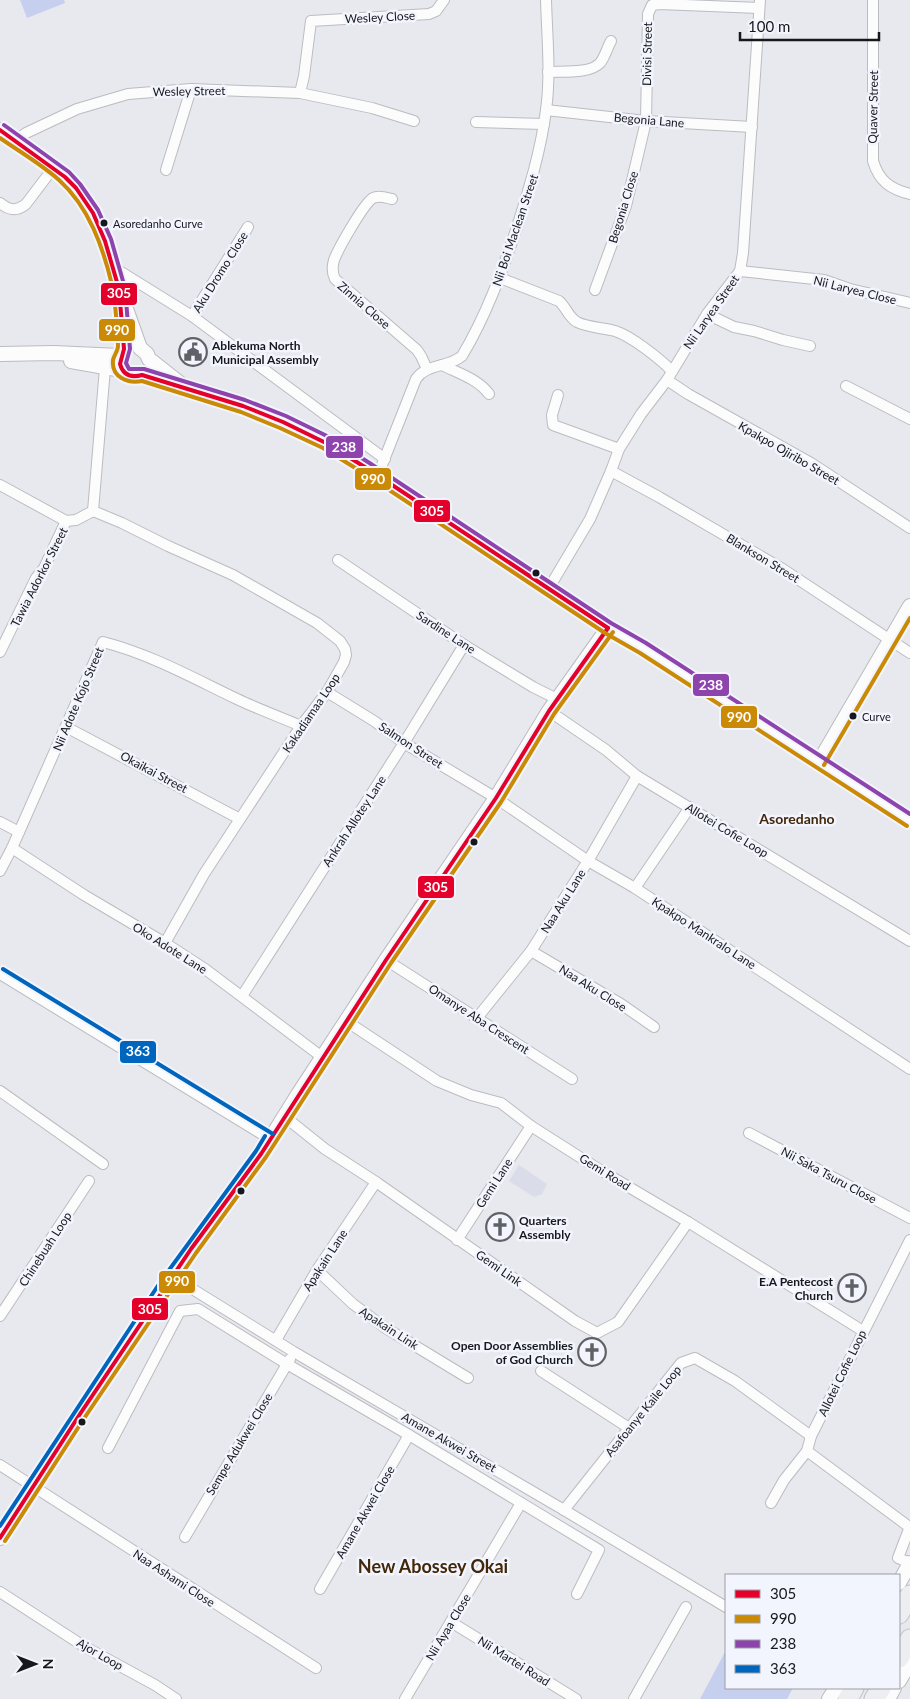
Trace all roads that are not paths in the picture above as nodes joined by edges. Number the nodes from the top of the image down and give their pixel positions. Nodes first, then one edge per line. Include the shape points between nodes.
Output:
1 (444, 0) edge
2 (546, 0) edge
3 (873, 0) edge
4 (760, 4) edge
5 (611, 41) dead end
6 (548, 72) junction
7 (191, 88) junction
8 (300, 93) junction
9 (546, 110) junction
10 (414, 121) dead end
11 (646, 121) junction
12 (476, 122) dead end
13 (544, 124) junction
14 (752, 127) junction
15 (0, 130) edge
16 (16, 141) junction
17 (54, 167) junction
18 (166, 170) dead end
19 (910, 194) edge
20 (392, 199) dead end
21 (0, 203) edge
22 (248, 227) dead end
23 (113, 266) junction
24 (740, 271) junction
25 (500, 278) junction
26 (595, 290) dead end
27 (121, 297) junction
28 (910, 303) edge
29 (706, 314) junction
30 (192, 316) junction
31 (810, 346) dead end
32 (144, 353) junction
33 (0, 354) edge
34 (42, 354) junction
35 (122, 359) junction
36 (442, 365) junction
37 (105, 368) junction
38 (427, 369) junction
39 (142, 375) junction
40 (669, 376) junction
41 (846, 386) dead end
42 (186, 388) junction
43 (489, 394) dead end
44 (558, 395) dead end
45 (910, 420) edge
46 (619, 449) junction
47 (385, 459) junction
48 (611, 471) junction
49 (378, 476) junction
50 (0, 485) edge
51 (93, 512) junction
52 (66, 521) junction
53 (910, 528) edge
54 (338, 560) dead end
55 (549, 588) junction
56 (910, 606) edge
57 (608, 628) junction
58 (890, 641) junction
59 (464, 645) junction
60 (0, 652) edge
61 (910, 653) edge
62 (327, 692) junction
63 (553, 705) junction
64 (301, 726) junction
65 (66, 727) junction
66 (404, 743) junction
67 (819, 762) junction
68 (637, 776) junction
69 (496, 798) junction
70 (690, 807) junction
71 (240, 819) junction
72 (910, 821) edge
73 (0, 822) edge
74 (19, 832) junction
75 (12, 848) junction
76 (588, 861) junction
77 (0, 870) edge
78 (635, 888) junction
79 (910, 941) edge
80 (165, 943) junction
81 (531, 951) junction
82 (386, 960) junction
83 (0, 974) edge
84 (242, 996) junction
85 (477, 1018) junction
86 (346, 1021) junction
87 (654, 1027) dead end
88 (322, 1057) junction
89 (910, 1069) edge
90 (572, 1079) dead end
91 (0, 1091) edge
92 (285, 1117) junction
93 (532, 1126) junction
94 (749, 1133) dead end
95 (270, 1138) junction
96 (103, 1164) dead end
97 (89, 1181) dead end
98 (376, 1182) junction
99 (910, 1218) edge
100 (688, 1222) junction
101 (457, 1240) junction
102 (910, 1240) edge
103 (317, 1270) junction
104 (173, 1277) junction
105 (0, 1316) edge
106 (863, 1331) junction
107 (276, 1340) junction
108 (294, 1352) junction
109 (287, 1364) junction
110 (541, 1371) dead end
111 (468, 1378) dead end
112 (629, 1428) junction
113 (409, 1435) junction
114 (811, 1436) junction
115 (108, 1448) dead end
116 (807, 1451) junction
117 (0, 1465) edge
118 (32, 1487) junction
119 (521, 1503) junction
120 (771, 1503) dead end
121 (564, 1510) junction
122 (185, 1537) dead end
123 (0, 1538) edge
124 (910, 1563) edge
125 (900, 1581) edge
126 (320, 1589) dead end
127 (0, 1592) edge
128 (577, 1594) dead end
129 (910, 1595) edge
130 (725, 1606) edge
131 (686, 1607) dead end
132 (900, 1612) edge
133 (451, 1622) junction
134 (910, 1639) edge
135 (900, 1656) edge
136 (910, 1662) edge
137 (316, 1668) dead end
138 (900, 1679) edge
139 (176, 1699) edge
140 (405, 1699) edge
141 (576, 1699) edge
142 (634, 1699) edge

1 - 8 street, Wesley Close via 436,11 429,14 311,21
2 - 6 street, Nii Boi Maclean Street
3 - 19 street, Quaver Street via 874,161 888,185
4 - 11 street, Divisi Street via 652,5 648,14
4 - 14 street, Nii Laryea Street
5 - 6 street via 601,62 589,70
6 - 9 street, Nii Boi Maclean Street
7 - 8 street, Wesley Street
7 - 16 street, Wesley Street via 128,94 77,109
7 - 18 street
8 - 10 street, Wesley Street via 372,108
9 - 11 street, Begonia Lane
9 - 13 street, Nii Boi Maclean Street
11 - 14 street, Begonia Lane
11 - 26 street, Begonia Close via 626,206
12 - 13 street
13 - 25 street, Nii Boi Maclean Street via 530,189
14 - 24 street, Nii Laryea Street
15 - 16 street
16 - 17 street
17 - 21 street via 20,209 8,209
17 - 23 street via 86,201 102,233
20 - 38 street, Zinnia Close via 380,197 370,201 335,258 333,274 341,285 422,356
22 - 30 street, Aku Dromo Close
23 - 27 street
23 - 30 street
24 - 28 street, Nii Laryea Close via 824,280
24 - 29 street, Nii Laryea Street
25 - 36 street, Nii Boi Maclean Street via 462,356
25 - 40 street, Kpakpo Ojiribo Street via 559,301 577,322 617,332 662,361
27 - 32 street
27 - 35 street
29 - 31 street via 734,327
29 - 40 street, Nii Laryea Street
30 - 47 street
32 - 35 street via 129,348
32 - 39 street via 148,368
32 - 42 street
33 - 34 street
34 - 35 street
34 - 37 street
35 - 37 street
35 - 39 street via 125,374 133,377
36 - 38 street, Nii Boi Maclean Street
36 - 43 street via 484,386
37 - 51 street
38 - 47 street via 416,379
39 - 42 street
40 - 46 street, Nii Laryea Street
40 - 53 street, Kpakpo Ojiribo Street via 688,394 811,464
41 - 45 street
42 - 49 street via 284,422 326,443
44 - 46 street via 552,415 553,425
46 - 48 street, Nii Laryea Street
47 - 49 street
48 - 55 street, Nii Laryea Street via 590,518
48 - 58 street, Blankson Street via 781,568
49 - 55 street
50 - 52 street
51 - 52 street, Tawia Adorkor Street
51 - 62 street, Kakadiamaa Loop via 218,567 317,623 340,641 346,655
52 - 60 street, Tawia Adorkor Street
54 - 59 street, Sardine Lane
55 - 57 street
56 - 58 street
57 - 63 street
57 - 67 street
58 - 61 street, Blankson Street
58 - 67 street
59 - 63 street, Sardine Lane via 532,687
59 - 66 street, Ankrah Allotey Lane
62 - 64 street, Kakadiamaa Loop
62 - 66 street, Salmon Street
63 - 68 street, Allotei Cofie Loop
63 - 69 street
64 - 65 street, Nii Adote Kojo Street via 128,648 103,642
64 - 71 street, Kakadiamaa Loop
65 - 71 street, Okaikai Street
65 - 74 street, Nii Adote Kojo Street
66 - 69 street, Salmon Street
66 - 84 street, Ankrah Allotey Lane
67 - 72 street
68 - 70 street, Allotei Cofie Loop
68 - 76 street, Naa Aku Lane
69 - 76 street, Kpakpo Mankralo Lane
69 - 82 street
70 - 78 street
70 - 79 street, Allotei Cofie Loop
71 - 80 street, Kakadiamaa Loop
73 - 74 street
74 - 75 street, Nii Adote Kojo Street
75 - 77 street, Nii Adote Kojo Street
75 - 80 street, Oko Adote Lane via 84,896
76 - 78 street, Kpakpo Mankralo Lane
76 - 81 street, Naa Aku Lane
78 - 89 street, Kpakpo Mankralo Lane
80 - 84 street, Oko Adote Lane
81 - 85 street, Naa Aku Lane
81 - 87 street, Naa Aku Close
82 - 85 street, Omanye Aba Crescent
82 - 86 street
83 - 95 street
84 - 88 street, Oko Adote Lane
85 - 90 street, Omanye Aba Crescent
86 - 88 street
86 - 93 street, Gemi Road via 437,1081 471,1096 501,1102
88 - 92 street
91 - 96 street
92 - 95 street
92 - 98 street, Gemi Link via 325,1149
93 - 100 street, Gemi Road
93 - 101 street, Gemi Lane
94 - 99 street, Nii Saka Tsuru Close
95 - 104 street
97 - 105 street, Chinebuah Loop
98 - 101 street, Gemi Link
98 - 103 street, Apakain Lane
100 - 101 street, Gemi Link via 618,1322 597,1334
100 - 106 street, Gemi Road
102 - 106 street, Allotei Cofie Loop
103 - 107 street, Apakain Lane
103 - 111 street, Apakain Link via 361,1310
104 - 107 street, Amane Akwei Street
104 - 118 street
106 - 114 street, Allotei Cofie Loop
107 - 108 street, Amane Akwei Street
108 - 109 street, Sempe Adukwei Close
108 - 121 street, Amane Akwei Street
109 - 113 street
109 - 115 street via 198,1309 180,1312
109 - 122 street, Sempe Adukwei Close
110 - 112 street
112 - 114 street, Asafoanye Kaile Loop via 681,1363 695,1358 735,1381
112 - 121 street, Asafoanye Kaile Loop
113 - 119 street
113 - 126 street, Amane Akwei Close
114 - 116 street, Allotei Cofie Loop
116 - 120 street, Allotei Cofie Loop
116 - 124 street via 908,1526 898,1558
117 - 118 street
118 - 123 street
118 - 137 street, Naa Ashami Close
119 - 128 street via 599,1550
119 - 133 street, Nii Ayaa Close
121 - 130 street, Amane Akwei Street
124 - 125 street
127 - 139 street, Ajor Loop via 85,1647
129 - 132 highway
131 - 142 street
133 - 140 street, Nii Ayaa Close
133 - 141 street, Nii Martei Road
134 - 135 highway
136 - 138 street

